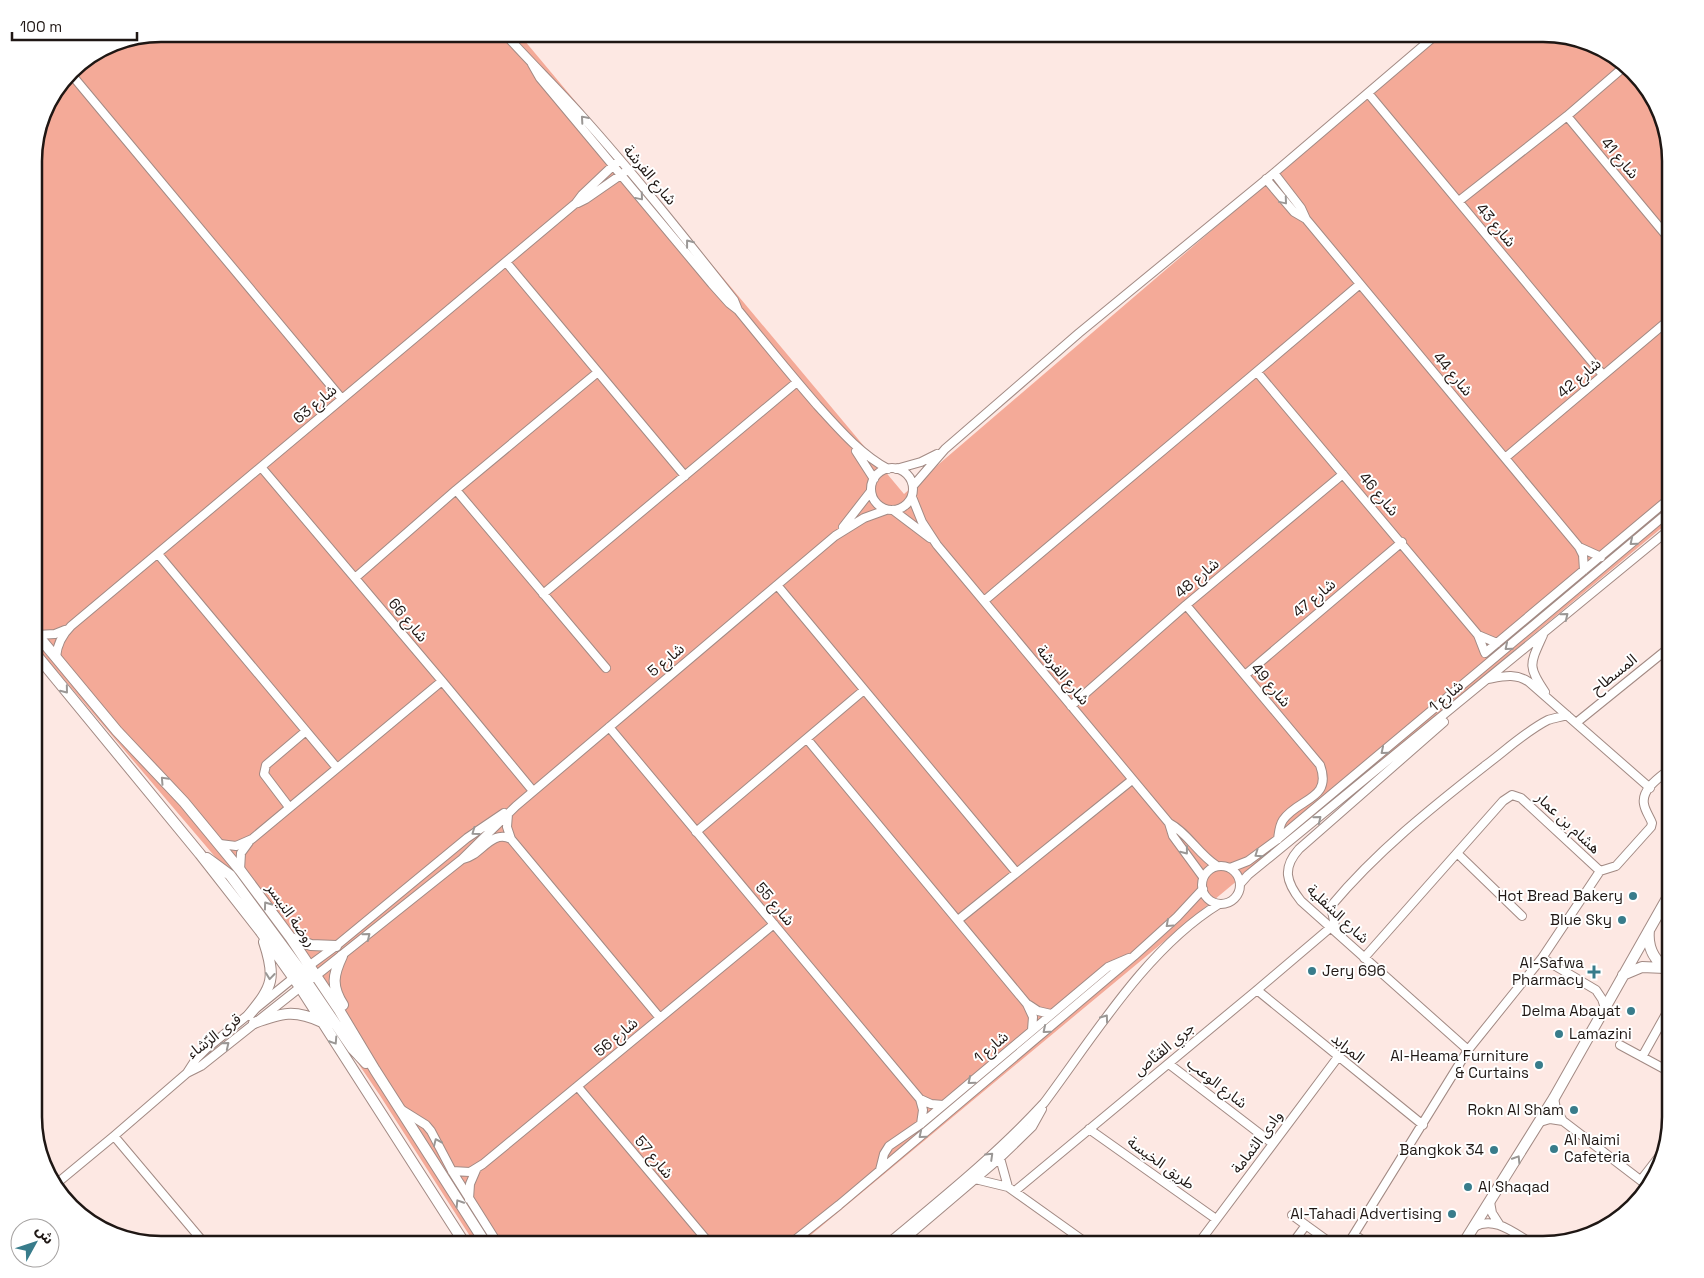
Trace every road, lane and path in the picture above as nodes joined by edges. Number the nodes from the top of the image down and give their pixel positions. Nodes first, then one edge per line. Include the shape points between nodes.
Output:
1 (512, 42) edge
2 (1428, 42) edge
3 (1619, 71) edge
4 (75, 79) edge
5 (1368, 93) junction
6 (1567, 116) junction
7 (616, 162) junction
8 (625, 172) junction
9 (1274, 173) junction
10 (1266, 179) junction
11 (1459, 201) junction
12 (576, 203) junction
13 (1306, 219) junction
14 (1662, 230) edge
15 (506, 262) junction
16 (1360, 284) junction
17 (1662, 326) edge
18 (598, 372) junction
19 (1257, 372) junction
20 (1604, 375) junction
21 (797, 382) junction
22 (342, 399) junction
23 (845, 436) junction
24 (945, 449) junction
25 (1505, 458) junction
26 (261, 467) junction
27 (892, 469) junction
28 (1343, 474) junction
29 (685, 476) junction
30 (874, 478) junction
31 (913, 486) junction
32 (456, 490) junction
33 (871, 491) junction
34 (912, 497) junction
35 (1662, 505) edge
36 (890, 510) junction
37 (1662, 518) edge
38 (835, 536) junction
39 (1662, 536) edge
40 (1402, 542) junction
41 (937, 544) junction
42 (1580, 547) junction
43 (158, 554) junction
44 (1601, 556) junction
45 (1584, 570) junction
46 (355, 578) junction
47 (777, 585) junction
48 (543, 594) junction
49 (984, 601) junction
50 (1186, 606) junction
51 (71, 626) junction
52 (1545, 632) junction
53 (43, 633) edge
54 (1478, 634) junction
55 (43, 641) edge
56 (1498, 643) junction
57 (1662, 654) edge
58 (56, 657) junction
59 (43, 663) edge
60 (606, 668) dead end
61 (1245, 675) junction
62 (1488, 679) junction
63 (442, 681) junction
64 (864, 690) junction
65 (1551, 700) junction
66 (1070, 706) junction
67 (1456, 706) junction
68 (1566, 715) junction
69 (1576, 724) junction
70 (609, 726) junction
71 (306, 731) junction
72 (807, 739) junction
73 (337, 768) junction
74 (1662, 777) edge
75 (1132, 780) junction
76 (1650, 788) junction
77 (533, 791) junction
78 (516, 806) junction
79 (289, 807) junction
80 (508, 814) junction
81 (1168, 823) junction
82 (696, 832) junction
83 (252, 839) junction
84 (1278, 839) junction
85 (511, 840) junction
86 (220, 844) junction
87 (200, 854) junction
88 (1458, 854) junction
89 (461, 860) junction
90 (1217, 866) junction
91 (1230, 868) junction
92 (240, 870) junction
93 (1600, 871) junction
94 (1016, 872) junction
95 (1204, 878) junction
96 (1240, 884) junction
97 (1203, 889) junction
98 (1219, 904) junction
99 (1662, 907) edge
100 (1522, 916) dead end
101 (958, 920) junction
102 (774, 924) junction
103 (1333, 930) junction
104 (1649, 930) junction
105 (261, 932) junction
106 (290, 937) junction
107 (336, 946) junction
108 (342, 956) junction
109 (1134, 956) junction
110 (1364, 958) junction
111 (1542, 958) junction
112 (1662, 964) edge
113 (1662, 969) edge
114 (301, 971) junction
115 (1623, 975) junction
116 (316, 976) junction
117 (304, 985) junction
118 (1257, 990) junction
119 (1027, 1004) junction
120 (1605, 1008) junction
121 (1051, 1014) junction
122 (660, 1018) junction
123 (251, 1019) junction
124 (1662, 1021) edge
125 (322, 1023) junction
126 (1032, 1030) junction
127 (1620, 1045) dead end
128 (1468, 1050) junction
129 (1338, 1057) junction
130 (1642, 1057) junction
131 (1169, 1064) junction
132 (1662, 1068) edge
133 (375, 1070) junction
134 (578, 1087) junction
135 (1554, 1098) junction
136 (920, 1099) junction
137 (1044, 1103) junction
138 (943, 1105) junction
139 (402, 1110) junction
140 (1563, 1121) junction
141 (1540, 1122) junction
142 (921, 1124) junction
143 (1423, 1126) junction
144 (1090, 1128) junction
145 (114, 1136) junction
146 (1272, 1143) junction
147 (1000, 1158) junction
148 (476, 1170) junction
149 (880, 1170) junction
150 (1648, 1170) edge
151 (452, 1171) junction
152 (975, 1179) junction
153 (61, 1180) edge
154 (1641, 1180) joint
155 (1012, 1189) junction
156 (469, 1199) junction
157 (1490, 1202) junction
158 (1292, 1215) dead end
159 (1216, 1219) junction
160 (1499, 1224) junction
161 (1306, 1225) junction
162 (1474, 1227) junction
163 (198, 1236) edge
164 (460, 1236) edge
165 (481, 1236) edge
166 (493, 1236) edge
167 (703, 1236) edge
168 (800, 1236) edge
169 (897, 1236) edge
170 (910, 1236) edge
171 (1077, 1236) edge
172 (1204, 1236) edge
173 (1298, 1236) edge
174 (1321, 1236) edge
175 (1355, 1236) edge
176 (1468, 1236) edge
177 (1519, 1236) edge

1 - 7 street, شارع الفرشة
2 - 5 street
3 - 6 street
4 - 22 street
5 - 9 street
5 - 11 street, شارع 43
6 - 11 street
6 - 14 street, شارع 41
7 - 8 street, شارع الفرشة
7 - 12 street, شارع 63
8 - 12 street, شارع 63
8 - 21 street, شارع الفرشة via 680,231 738,310
9 - 10 street
9 - 13 street, شارع 44
10 -> 13 street, شارع 44 via 1294,212
10 - 24 street via 1079,333
11 - 20 street, شارع 43
12 - 15 street, شارع 63
13 - 16 street, شارع 44
15 - 18 street
15 - 22 street, شارع 63
16 - 19 street
16 - 25 street, شارع 44
17 - 20 street, شارع 42
18 - 29 street
18 - 32 street
19 - 28 street, شارع 46
19 - 49 street
20 - 25 street, شارع 42
21 - 23 street, شارع الفرشة
21 - 29 street
22 - 26 street, شارع 63
23 - 27 street, شارع الفرشة via 864,454
23 - 30 street, شارع الفرشة
24 - 27 street via 922,462
24 - 31 street
25 - 42 street, شارع 44
26 - 43 street, شارع 63
26 - 46 street, شارع 66
27 - 30 street
27 - 31 street via 907,475
28 - 40 street, شارع 46
28 - 50 street, شارع 48
29 - 48 street
30 - 33 street
31 - 34 street
32 - 46 street
32 - 48 street
33 - 36 street via 876,503
33 - 38 street, شارع 5
34 - 36 street via 904,507
34 - 41 street, شارع الفرشة via 922,522
35 - 44 street
36 - 38 street, شارع 5 via 864,518
36 - 41 street, شارع الفرشة
37 -> 84 street, شارع 1
38 - 47 street, شارع 5
52 -> 39 street, شارع 1
40 - 54 street, شارع 46
40 - 61 street, شارع 47
41 - 49 street, شارع الفرشة
42 - 44 street, شارع 44
42 - 45 street
43 - 51 street, شارع 63
43 - 71 street
44 - 45 street
45 - 56 street
46 - 63 street, شارع 66
47 - 64 street
47 - 70 street, شارع 5
48 - 60 street
49 - 66 street, شارع الفرشة
50 - 61 street, شارع 49
50 - 66 street, شارع 48
51 - 53 street, شارع 63 via 55,634
51 - 58 street, شارع 63 via 61,638
52 - 62 street, شارع 1
52 - 65 street via 1532,660 1532,671
54 - 56 street, شارع 46
54 - 56 street, شارع 46 via 1485,654
55 - 58 street, روضة النيسر
57 - 69 street, المسطاح
86 -> 58 street, روضة النيسر via 117,731
59 -> 87 street, روضة النيسر
61 - 84 street, شارع 49 via 1322,770 1322,787 1281,822
62 - 65 street via 1511,675 1519,677
62 - 67 street, شارع 1
63 - 73 street
63 - 77 street, شارع 66
64 - 72 street
64 - 94 street
65 - 68 street
66 - 75 street, شارع الفرشة
96 -> 67 street, شارع 1
67 - 103 street, شارع الشفلية via 1446,721 1293,856 1288,874 1290,886 1301,901
68 - 69 street
68 - 103 street via 1534,729 1388,845 1331,906
69 - 76 street
70 - 77 street, شارع 5
70 - 82 street, شارع 55
71 - 73 street
71 - 79 street via 266,765 264,774
72 - 82 street
72 - 101 street
73 - 79 street
74 - 76 street
75 - 81 street, شارع الفرشة
75 - 94 street
76 - 93 street via 1644,805 1651,827 1616,866
77 - 78 street, شارع 5
78 - 80 street
78 -> 107 street, قرى الرّشاء via 472,834
79 - 83 street
80 - 85 street
80 - 89 street
81 - 90 street, شارع الفرشة
81 -> 95 street, شارع الفرشة via 1173,836
82 - 102 street, شارع 55
83 - 86 street via 236,846
83 - 92 street via 241,852
84 -> 91 street, شارع 1
85 - 89 street via 494,839 472,857
85 - 122 street
86 - 92 street, روضة النيسر
87 - 105 street, روضة النيسر
87 - 114 street via 230,875
88 - 93 street, هشام بن عمار via 1503,801 1512,795 1521,798
88 - 100 street
88 - 110 street, هشام بن عمار
108 -> 89 street, قرى الرّشاء
90 - 91 street
90 - 95 street
91 - 96 street
106 -> 92 street, روضة النيسر
93 - 111 street, هشام بن عمار
94 - 101 street
95 - 97 street
96 - 98 street via 1234,899
97 - 98 street via 1208,899
97 -> 109 street, شارع 1 via 1181,914
137 -> 98 street via 1134,982 1193,921
99 - 104 street
101 - 119 street
102 - 122 street, شارع 56
102 - 136 street, شارع 55
103 - 110 street, شارع الشفلية
103 - 118 street, جري القنّاص
104 - 112 street via 1651,951
104 - 115 street
105 - 114 street, روضة النيسر
105 -> 123 street via 270,960 271,977 266,994
106 - 107 street via 311,945
106 - 114 street, روضة النيسر
107 - 114 street, قرى الرّشاء
108 - 116 street, قرى الرّشاء
108 - 133 street via 334,988 370,1050
109 - 121 street, شارع 1 via 1108,967
109 -> 149 street, شارع 1
110 - 128 street, شارع الشفلية
111 - 120 street via 1596,990
111 - 128 street, هشام بن عمار
113 - 115 street via 1642,967
114 - 116 street, روضة النيسر
114 - 117 street, روضة النيسر
114 - 123 street, قرى الرّشاء
115 - 120 street
116 - 117 street, قرى الرّشاء
116 - 133 street, روضة النيسر
117 - 123 street, قرى الرّشاء
117 - 125 street, روضة النيسر
117 - 133 street via 357,1054
118 - 129 street, المرابد
118 - 131 street, جري القنّاص
119 - 121 street
119 - 126 street
120 - 135 street
121 - 126 street, شارع 1
122 - 134 street, شارع 56
123 - 125 street via 286,1013 307,1016
123 - 145 street, قرى الرّشاء via 201,1066 186,1073
124 - 130 street
125 -> 164 street, روضة النيسر
126 -> 138 street, شارع 1
127 - 130 street
128 - 143 street, هشام بن عمار
129 - 143 street, المرابد
129 - 146 street, وادى الثمامة
130 - 132 street
131 - 144 street, جري القنّاص
131 - 146 street, شارع الوعب
133 - 139 street, روضة النيسر
134 - 148 street, شارع 56
134 - 167 street, شارع 57
135 - 140 street
135 - 141 street
136 - 138 street
136 - 142 street via 923,1110
137 - 147 street via 1032,1127
169 -> 137 street via 970,1175
138 - 142 street, شارع 1
151 -> 139 street via 431,1131
165 -> 139 street, روضة النيسر
140 - 141 street via 1550,1119
140 - 154 street
157 -> 141 street
142 - 149 street, شارع 1 via 889,1146
143 - 175 street, هشام بن عمار
144 - 155 street, جري القنّاص
144 - 159 street, طريق الخيسة
145 - 153 street, قرى الرّشاء
145 - 163 street
146 - 159 street, وادى الثمامة
147 - 152 street
147 - 155 street
148 - 151 street
148 - 156 street via 470,1184
149 - 168 street, شارع 1
150 - 154 street
151 - 156 street
152 - 155 street
152 - 170 street
155 - 171 street
156 - 166 street
157 - 160 street via 1492,1214
157 - 162 street
158 - 161 street
159 - 172 street, وادى الثمامة
160 - 162 street via 1486,1222
160 - 177 street
161 - 173 street
161 - 174 street
162 - 176 street

